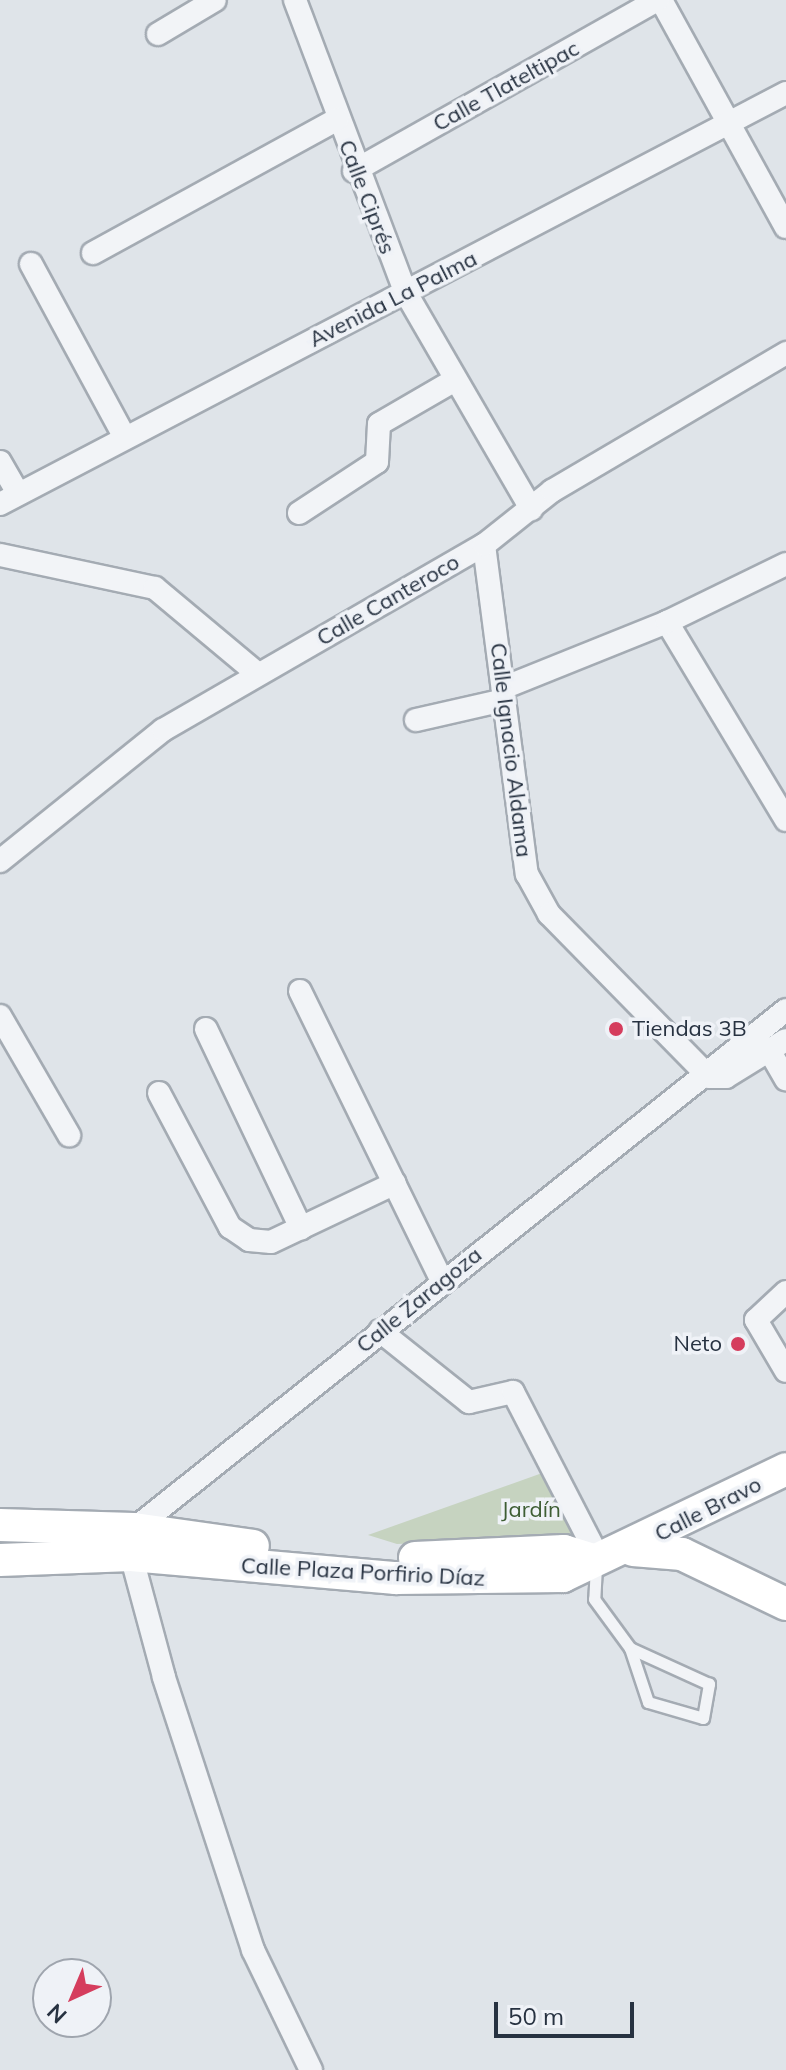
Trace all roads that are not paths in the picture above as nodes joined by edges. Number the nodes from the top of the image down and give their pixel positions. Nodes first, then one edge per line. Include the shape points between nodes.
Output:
1 (215, 0) edge
2 (295, 0) edge
3 (660, 0) edge
4 (158, 34) dead end
5 (786, 93) edge
6 (338, 119) junction
7 (729, 124) junction
8 (354, 171) junction
9 (786, 227) edge
10 (93, 253) dead end
11 (31, 264) dead end
12 (406, 293) junction
13 (786, 353) edge
14 (455, 380) junction
15 (124, 436) junction
16 (0, 462) edge
17 (9, 499) edge
18 (531, 509) junction
19 (299, 513) dead end
20 (484, 545) junction
21 (0, 555) edge
22 (786, 564) edge
23 (667, 622) junction
24 (258, 674) junction
25 (504, 694) junction
26 (416, 720) dead end
27 (786, 820) edge
28 (0, 861) edge
29 (300, 991) dead end
30 (786, 1010) edge
31 (0, 1016) edge
32 (206, 1029) dead end
33 (778, 1045) edge
34 (709, 1077) junction
35 (786, 1080) edge
36 (159, 1093) dead end
37 (69, 1135) dead end
38 (395, 1183) junction
39 (301, 1228) junction
40 (443, 1283) junction
41 (786, 1292) edge
42 (380, 1331) junction
43 (786, 1371) edge
44 (786, 1469) edge
45 (0, 1525) edge
46 (132, 1542) junction
47 (630, 1549) junction
48 (594, 1558) junction
49 (0, 1560) edge
50 (786, 1604) edge
51 (630, 1648) junction
52 (311, 2070) edge

1 - 4 street
2 - 6 street, Calle Ciprés
3 - 7 street
3 - 8 street, Calle Tlateltipac
5 - 7 street, Avenida La Palma
6 - 8 street, Calle Ciprés
6 - 10 street
7 - 9 street
7 - 12 street, Avenida La Palma
8 - 12 street, Calle Ciprés
11 - 15 street
12 - 14 street, Calle Ciprés
12 - 15 street, Avenida La Palma
13 - 18 street, Calle Canteroco
14 - 18 street, Calle Ciprés
14 - 19 street via 379,424 377,462
15 - 17 street, Avenida La Palma
16 - 17 street
18 - 20 street, Calle Canteroco
20 - 24 street, Calle Canteroco
20 - 25 street, Calle Ignacio Aldama
21 - 24 street via 155,588
22 - 23 street
23 - 25 street
23 - 27 street
24 - 28 street, Calle Canteroco via 163,730
25 - 26 street
25 - 34 street, Calle Ignacio Aldama via 523,858 537,895
29 - 38 street
30 - 34 street, Calle Zaragoza via 717,1058
31 - 37 street
32 - 39 street
33 - 34 street, Calle Zaragoza via 726,1077
33 - 35 street
34 - 40 street, Calle Zaragoza
36 - 39 street via 230,1227 271,1242
38 - 39 street
38 - 40 street
40 - 42 street, Calle Zaragoza
41 - 43 street via 756,1320
42 - 46 street, Calle Zaragoza
42 - 48 street via 469,1402 513,1392
44 - 47 main road, Calle Bravo
45 - 46 main road
46 - 48 main road, Calle Plaza Porfirio Díaz via 398,1558 564,1551
46 - 49 main road
46 - 52 street via 253,1950
47 - 48 main road, Calle Plaza Porfirio Díaz
47 - 50 main road via 682,1554
48 - 51 lane via 594,1599
51 - 51 lane via 709,1684 703,1718 648,1702

